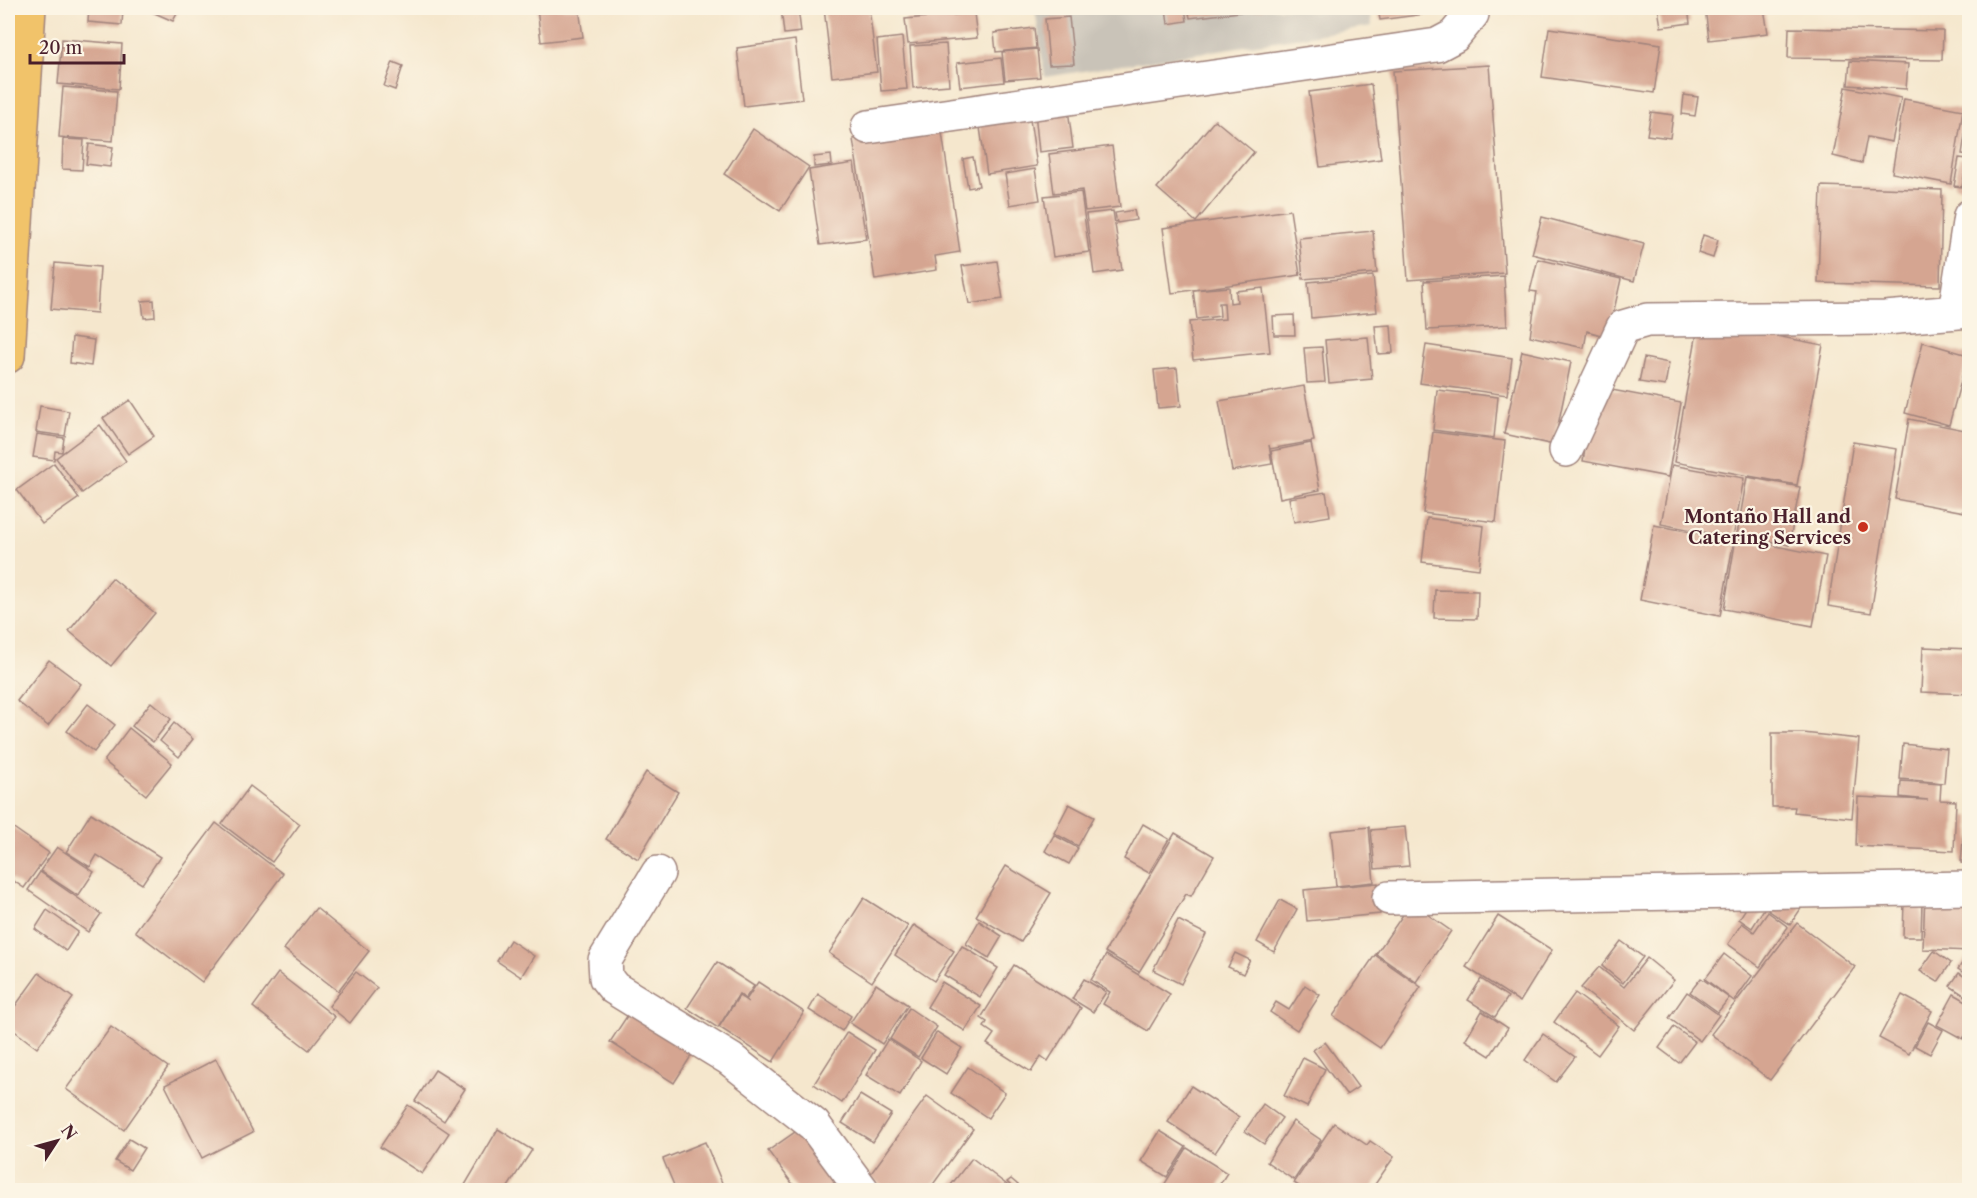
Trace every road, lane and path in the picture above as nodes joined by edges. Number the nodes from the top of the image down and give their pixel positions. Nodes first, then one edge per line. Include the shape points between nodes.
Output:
1 (29, 8) edge
2 (1472, 8) edge
3 (868, 127) dead end
4 (1970, 216) edge
5 (1962, 311) edge
6 (8, 356) edge
7 (1566, 450) dead end
8 (658, 873) dead end
9 (1970, 888) edge
10 (1389, 898) dead end
11 (861, 1191) edge

1 - 6 main road
2 - 3 street via 1472,14 1454,36 1437,45
4 - 5 street
5 - 7 street via 1885,318 1647,320 1623,327
8 - 11 street via 605,960 606,978 614,988 730,1059 814,1125
9 - 10 street

